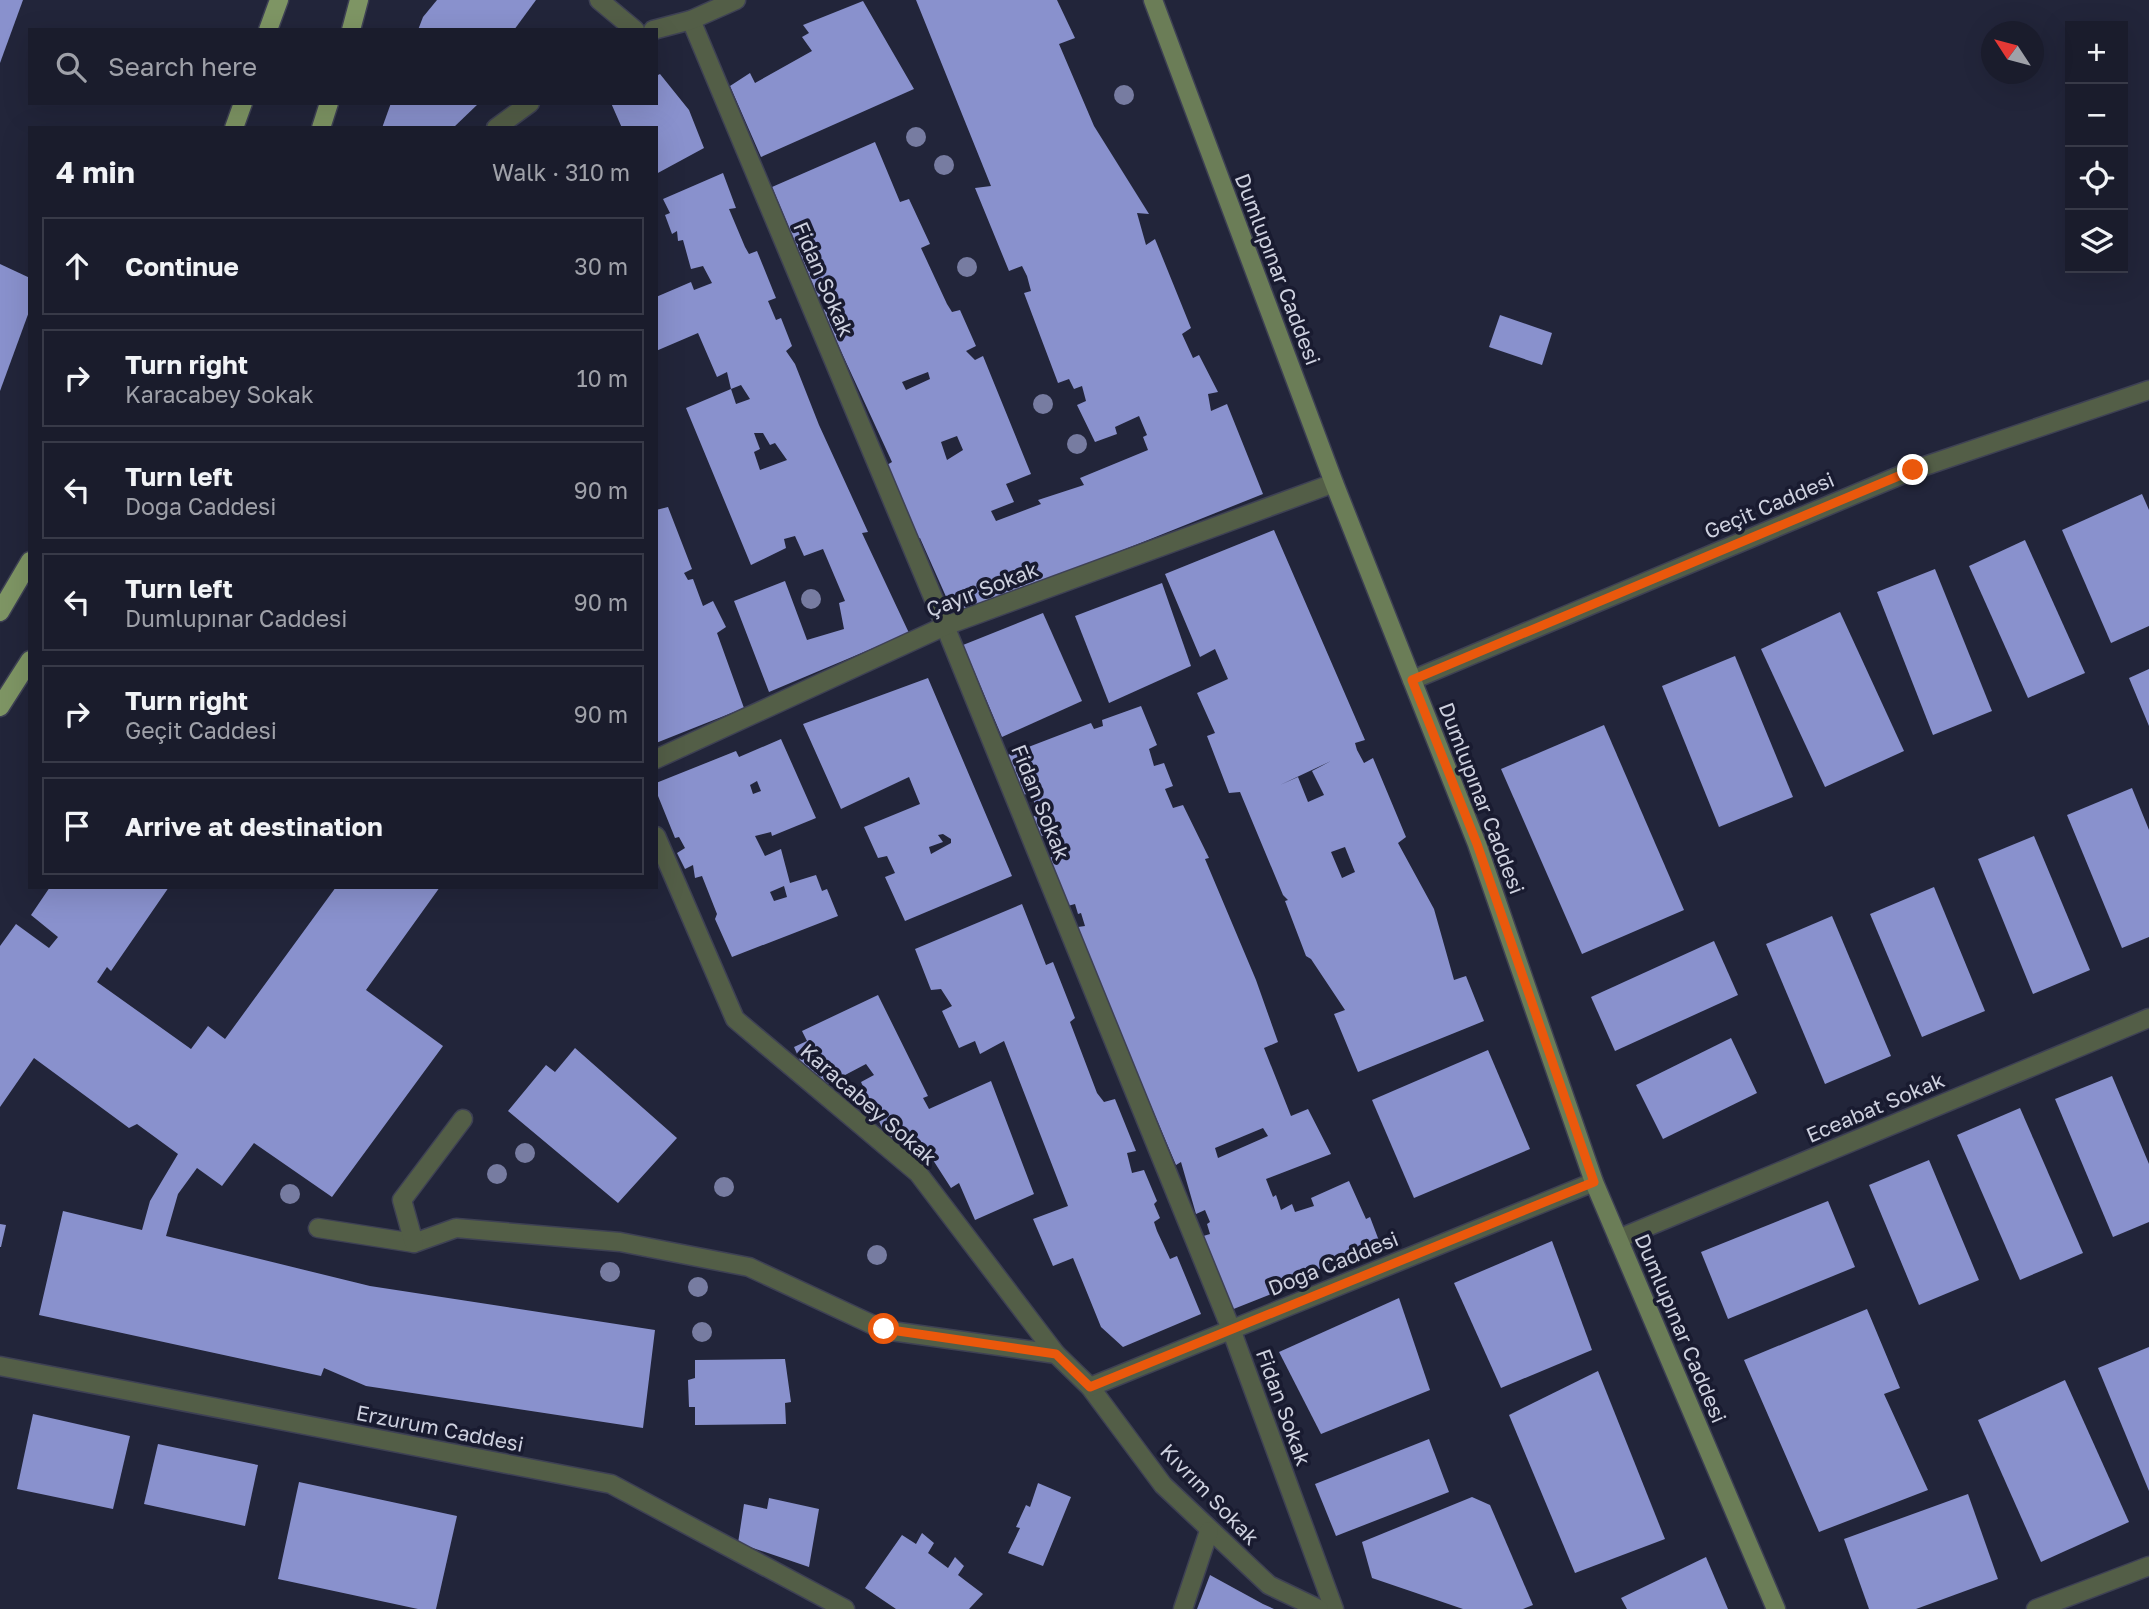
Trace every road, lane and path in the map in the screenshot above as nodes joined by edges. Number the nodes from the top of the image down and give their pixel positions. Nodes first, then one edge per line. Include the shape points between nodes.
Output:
1 (279, 0) edge
2 (359, 0) edge
3 (599, 0) edge
4 (736, 0) edge
5 (1153, 0) edge
6 (691, 20) junction
7 (269, 28) edge
8 (352, 28) edge
9 (633, 28) edge
10 (658, 29) edge
11 (242, 105) edge
12 (327, 105) edge
13 (527, 105) edge
14 (235, 126) edge
15 (322, 126) edge
16 (499, 126) edge
17 (2149, 390) edge
18 (1334, 483) junction
19 (28, 564) edge
20 (0, 612) edge
21 (945, 626) junction
22 (28, 663) edge
23 (1412, 680) junction
24 (0, 706) edge
25 (658, 759) edge
26 (658, 841) edge
27 (2149, 1018) edge
28 (463, 1119) dead end
29 (1594, 1182) junction
30 (318, 1228) dead end
31 (1618, 1239) junction
32 (414, 1243) junction
33 (1231, 1329) junction
34 (1056, 1354) junction
35 (0, 1366) edge
36 (1090, 1387) junction
37 (1209, 1531) junction
38 (2149, 1566) edge
39 (845, 1609) edge
40 (1183, 1609) edge
41 (1319, 1609) edge
42 (1334, 1609) edge
43 (1776, 1609) edge
44 (2036, 1609) edge

1 - 7 main road
2 - 8 main road
3 - 9 street
4 - 6 street
5 - 18 main road, Dumlupınar Caddesi
6 - 10 street
6 - 21 street, Fidan Sokak
11 - 14 main road
12 - 15 main road
13 - 16 street
17 - 23 street, Geçit Caddesi via 1913,470
18 - 21 street, Çayır Sokak
18 - 23 main road, Dumlupınar Caddesi
19 - 20 main road
21 - 25 street, Çayır Sokak
21 - 33 street, Fidan Sokak
22 - 24 main road
23 - 29 main road, Dumlupınar Caddesi via 1477,844
26 - 34 street, Karacabey Sokak via 734,1019 918,1173
27 - 31 street, Eceabat Sokak
28 - 32 street via 401,1200
29 - 31 main road, Dumlupınar Caddesi
29 - 33 street, Doğa Caddesi
30 - 32 street
31 - 43 main road, Dumlupınar Caddesi
32 - 34 street via 456,1228 620,1242 749,1266 884,1329
33 - 36 street, Doğa Caddesi
33 - 42 street, Fidan Sokak
34 - 36 street, Karacabey Sokak
35 - 39 street, Erzurum Caddesi via 611,1484
36 - 37 street, Kıvrım Sokak via 1163,1485
37 - 40 street
37 - 41 street, Kıvrım Sokak via 1269,1586
38 - 44 street

